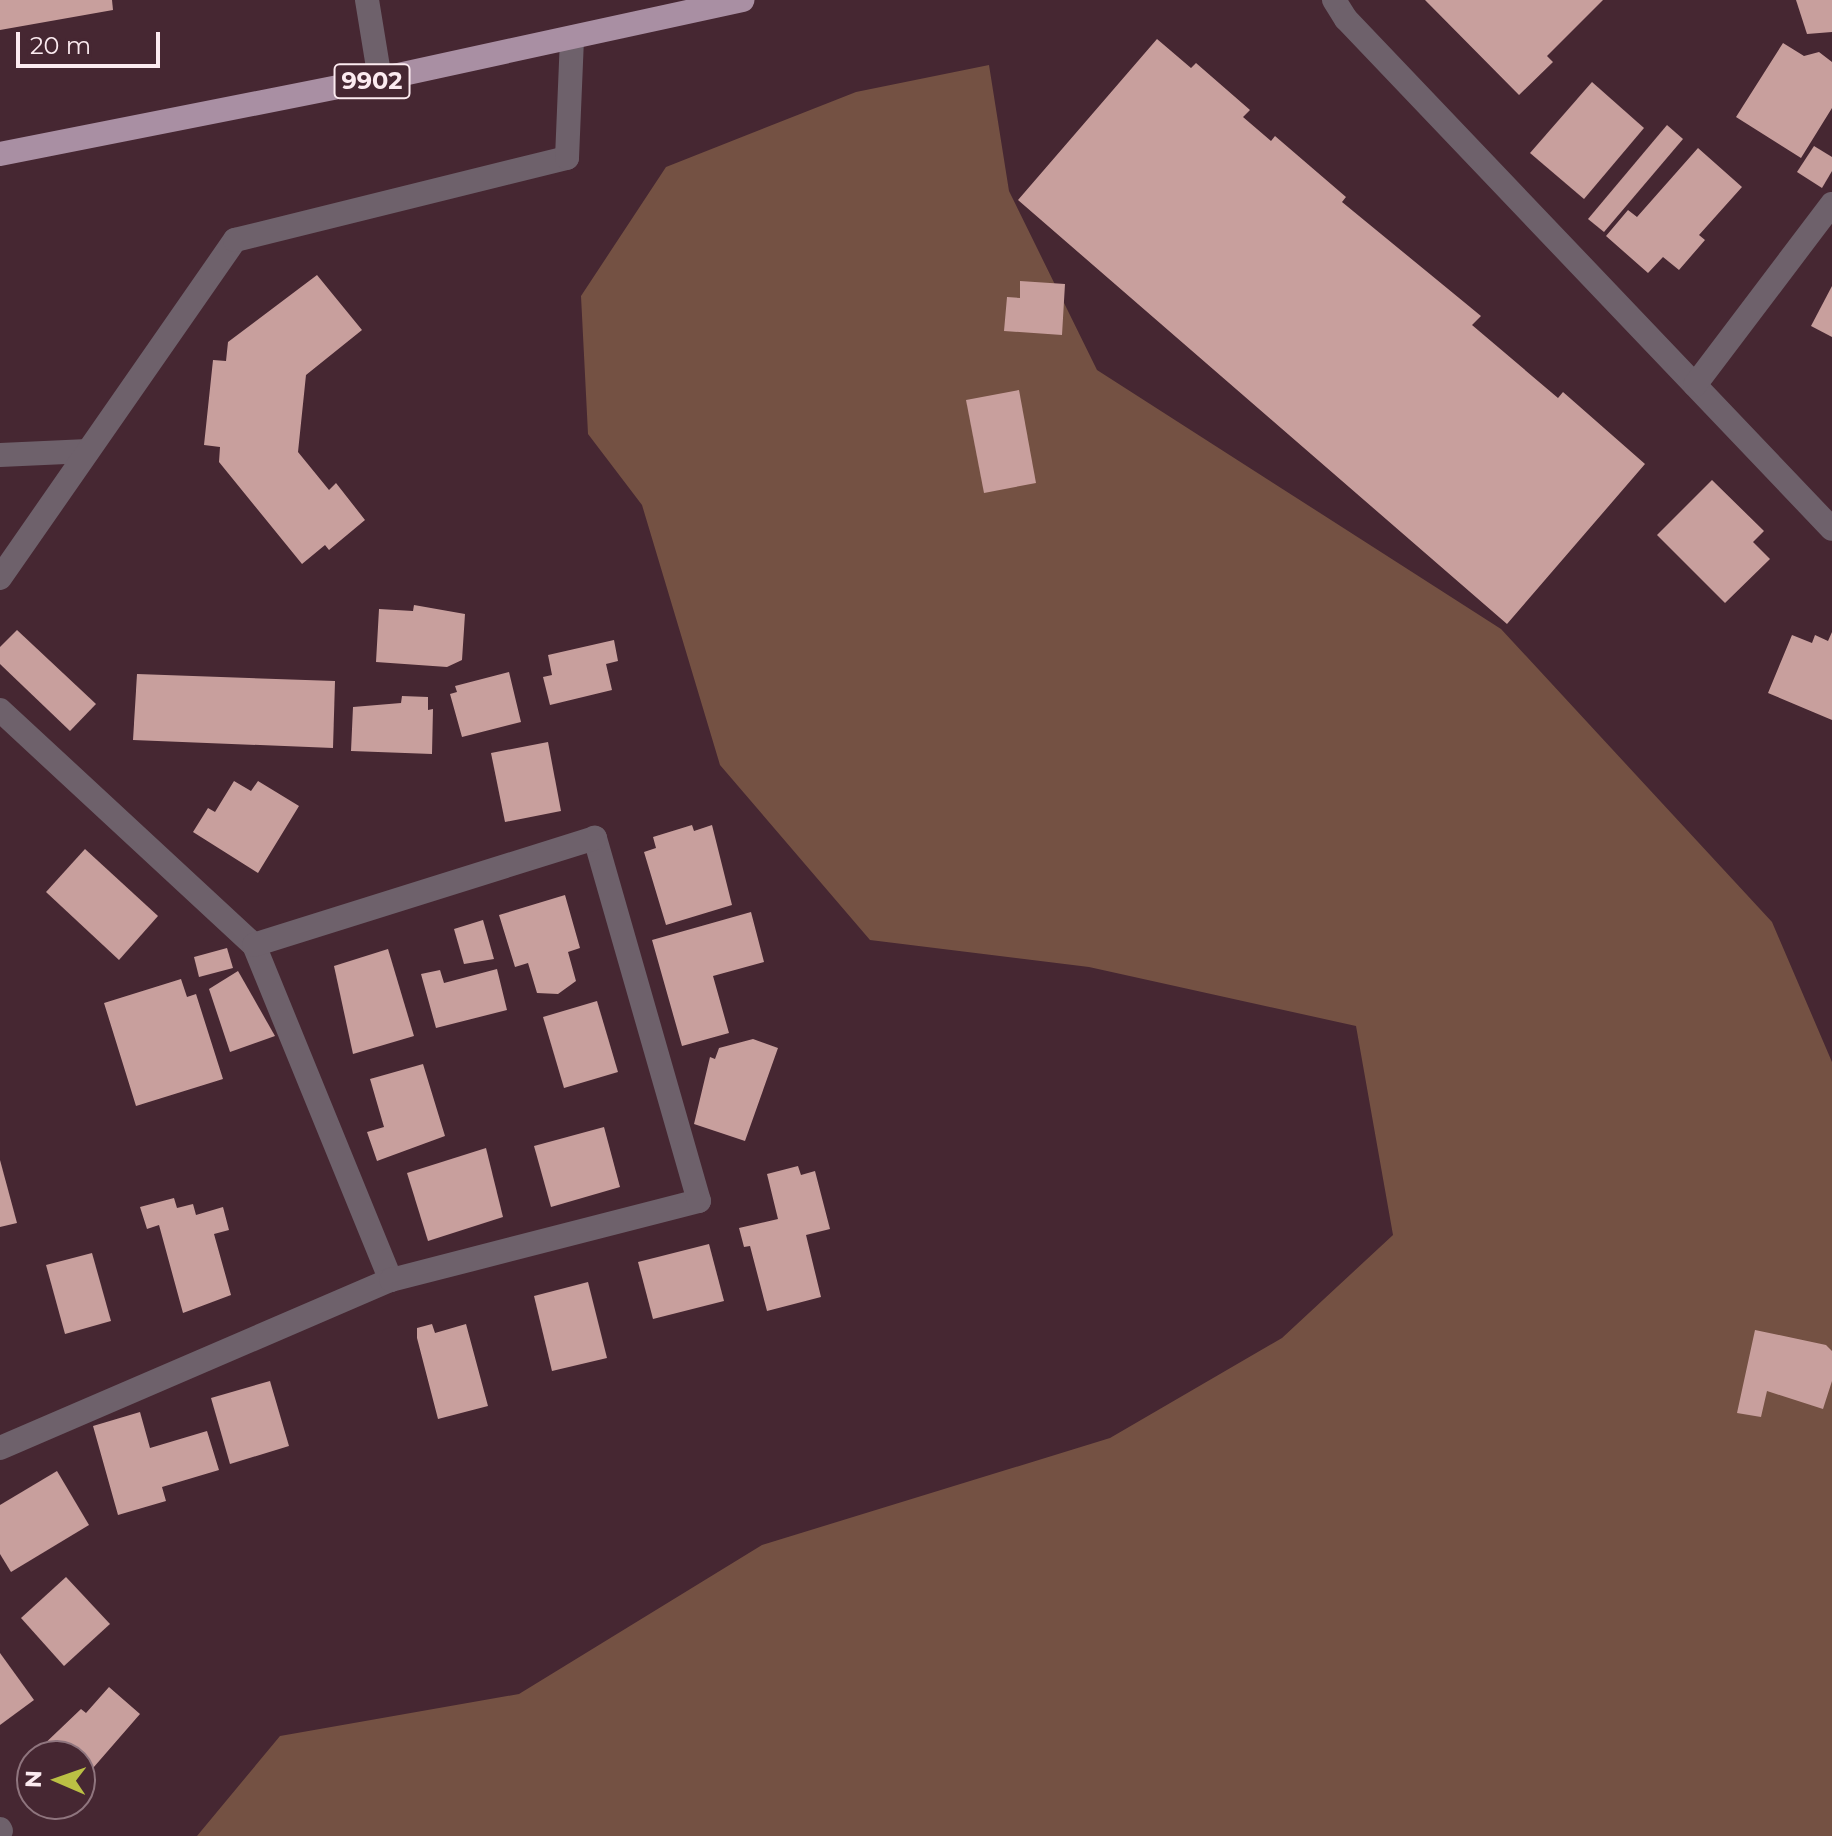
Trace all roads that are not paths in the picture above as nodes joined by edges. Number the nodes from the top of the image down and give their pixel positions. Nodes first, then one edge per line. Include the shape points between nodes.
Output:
1 (367, 0) edge
2 (743, 0) edge
3 (1334, 0) edge
4 (572, 38) junction
5 (380, 79) junction
6 (0, 154) edge
7 (1832, 204) edge
8 (1695, 385) junction
9 (88, 451) junction
10 (0, 455) edge
11 (1832, 529) edge
12 (0, 578) edge
13 (0, 710) edge
14 (254, 945) junction
15 (391, 1280) junction
16 (0, 1448) edge

1 - 5 street
2 - 4 main road, 9902
3 - 8 street via 1346,19
4 - 5 main road, 9902
4 - 9 street via 567,158 235,240
5 - 6 main road, 9902
7 - 8 street
8 - 11 street
9 - 10 street
9 - 12 street
13 - 14 street
14 - 15 street
14 - 15 street via 595,838 699,1201
15 - 16 street

